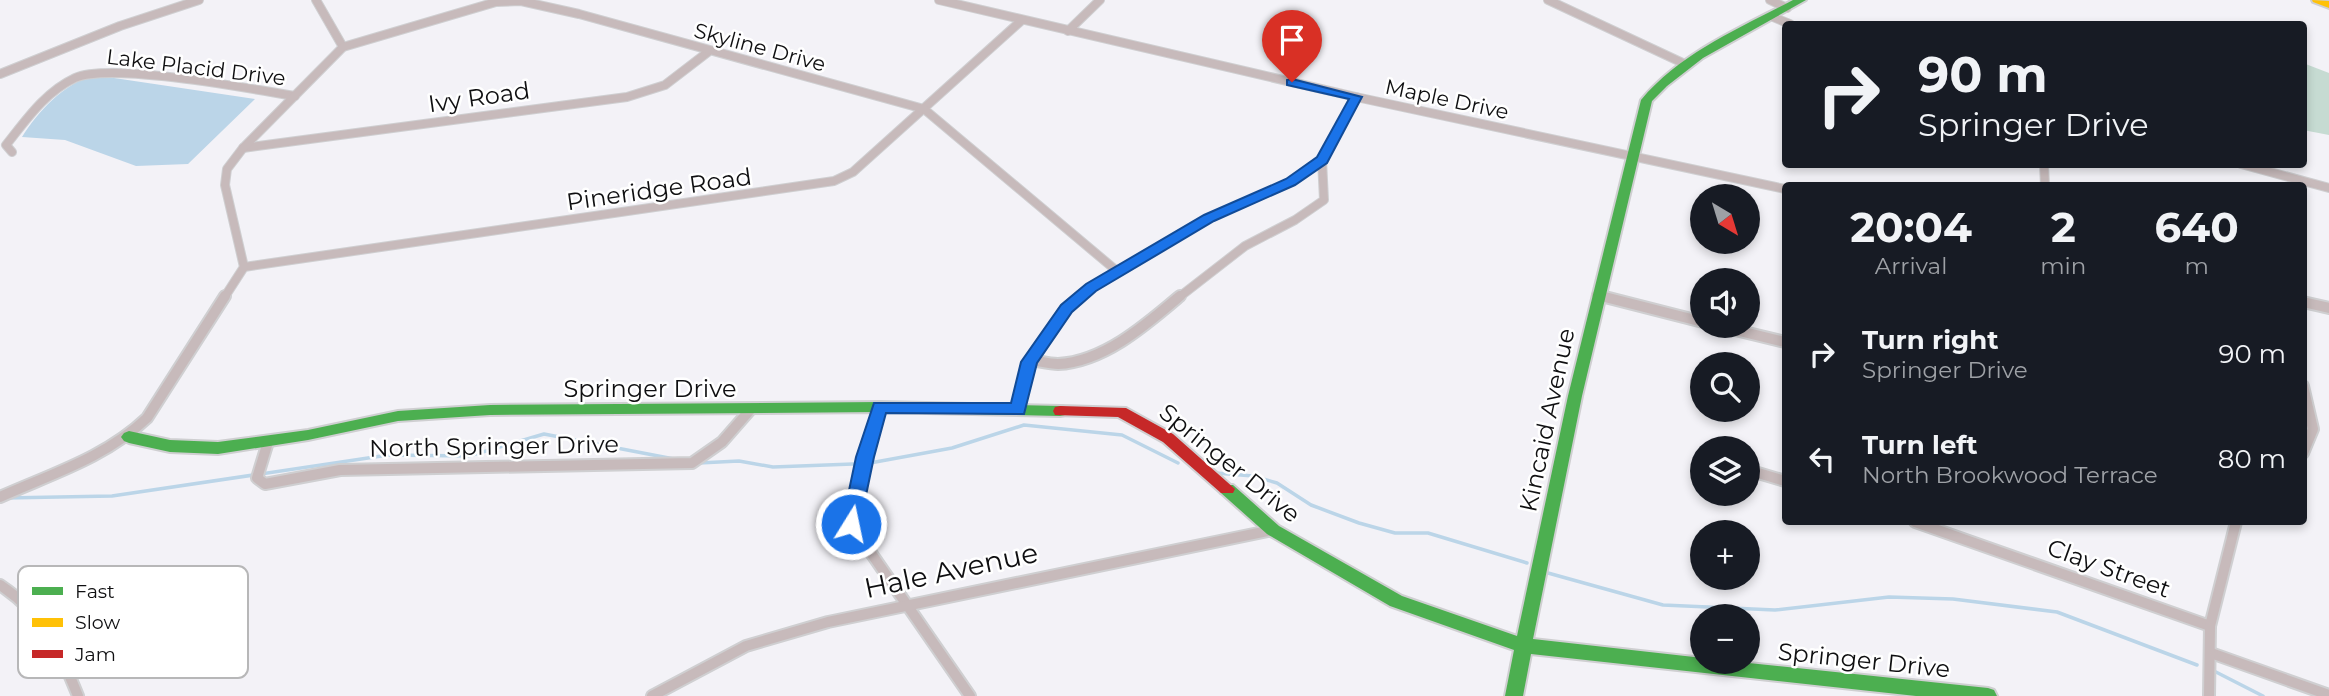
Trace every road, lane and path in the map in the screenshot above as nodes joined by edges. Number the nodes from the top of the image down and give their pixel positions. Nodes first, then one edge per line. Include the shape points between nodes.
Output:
1 (199, 0) edge
2 (316, 0) edge
3 (939, 0) edge
4 (1100, 0) edge
5 (1548, 0) edge
6 (1769, 0) edge
7 (2316, 0) edge
8 (1790, 3) edge
9 (2329, 5) edge
10 (1773, 17) junction
11 (1022, 20) junction
12 (1783, 21) edge
13 (1068, 31) junction
14 (342, 47) junction
15 (708, 52) junction
16 (1685, 64) junction
17 (0, 74) edge
18 (295, 96) junction
19 (1356, 97) junction
20 (924, 109) junction
21 (243, 148) junction
22 (12, 152) dead end
23 (1632, 156) junction
24 (1322, 160) junction
25 (2256, 168) edge
26 (2307, 182) edge
27 (2307, 182) edge
28 (1782, 188) edge
29 (2329, 188) edge
30 (244, 267) junction
31 (1118, 272) junction
32 (1597, 295) junction
33 (2307, 303) edge
34 (2329, 308) edge
35 (1690, 319) edge
36 (1760, 336) edge
37 (1782, 341) edge
38 (1031, 360) junction
39 (2307, 403) edge
40 (880, 407) junction
41 (1018, 409) junction
42 (750, 410) junction
43 (129, 437) junction
44 (268, 442) junction
45 (2307, 443) edge
46 (1760, 474) edge
47 (1782, 480) edge
48 (0, 497) edge
49 (1923, 525) edge
50 (2235, 525) edge
51 (1273, 530) junction
52 (0, 585) edge
53 (18, 596) edge
54 (906, 604) junction
55 (2210, 626) junction
56 (1525, 646) junction
57 (2211, 653) junction
58 (70, 678) edge
59 (2329, 695) edge
60 (78, 696) edge
61 (652, 696) edge
62 (970, 696) edge
63 (1514, 696) edge
64 (1988, 696) edge
65 (2208, 696) edge

1 - 17 street
2 - 14 street
3 - 11 street, Maple Drive
4 - 13 street
5 - 16 street
6 - 8 street
7 - 9 street
8 - 10 street, Kincaid Avenue
10 - 12 street
10 - 16 street, Kincaid Avenue
11 - 13 street, Maple Drive
11 - 20 street, Pineridge Road
13 - 19 street, Maple Drive
14 - 15 street, Skyline Drive via 496,2 521,1
14 - 18 street
15 - 20 street, Skyline Drive
15 - 21 street, Ivy Road via 664,85 627,97
16 - 23 street, Kincaid Avenue via 1661,81 1647,100
18 - 21 street
18 - 22 street, Lake Placid Drive via 196,80 92,72 53,90 6,145
19 - 23 street, Maple Drive
19 - 24 street
20 - 30 street, Pineridge Road via 853,172 822,185
20 - 31 street, Skyline Drive
21 - 30 street via 227,169 225,185
23 - 28 street, Maple Drive
23 - 32 street, Kincaid Avenue
24 - 31 street via 1290,182 1209,218
24 - 38 street via 1324,200 1301,219 1245,247 1160,313 1092,357 1048,367
25 - 26 street
27 - 29 street
30 - 43 street via 169,386
31 - 38 street via 1066,309
32 - 35 street
32 - 56 street, Kincaid Avenue via 1538,565
33 - 34 street
36 - 37 street
38 - 41 street
39 - 45 street via 2313,429
40 - 41 street, Springer Drive
40 - 42 street, Springer Drive
40 - 54 street via 851,524
41 - 51 street, Springer Drive via 1102,410 1138,419 1168,438
42 - 44 street, Springer Drive via 446,411
42 - 44 street, North Springer Drive via 722,442 692,463 340,470 265,484 257,478
43 - 44 street, Springer Drive via 198,448
43 - 48 street
46 - 47 street
49 - 55 street, Clay Street
50 - 55 street
51 - 54 street, Hale Avenue
51 - 56 street, Springer Drive via 1396,601
52 - 53 street
54 - 61 street, Hale Avenue via 746,646
54 - 62 street
55 - 57 street
56 - 63 street, Kincaid Avenue
56 - 64 street, Springer Drive
57 - 59 street
57 - 65 street
58 - 60 street

